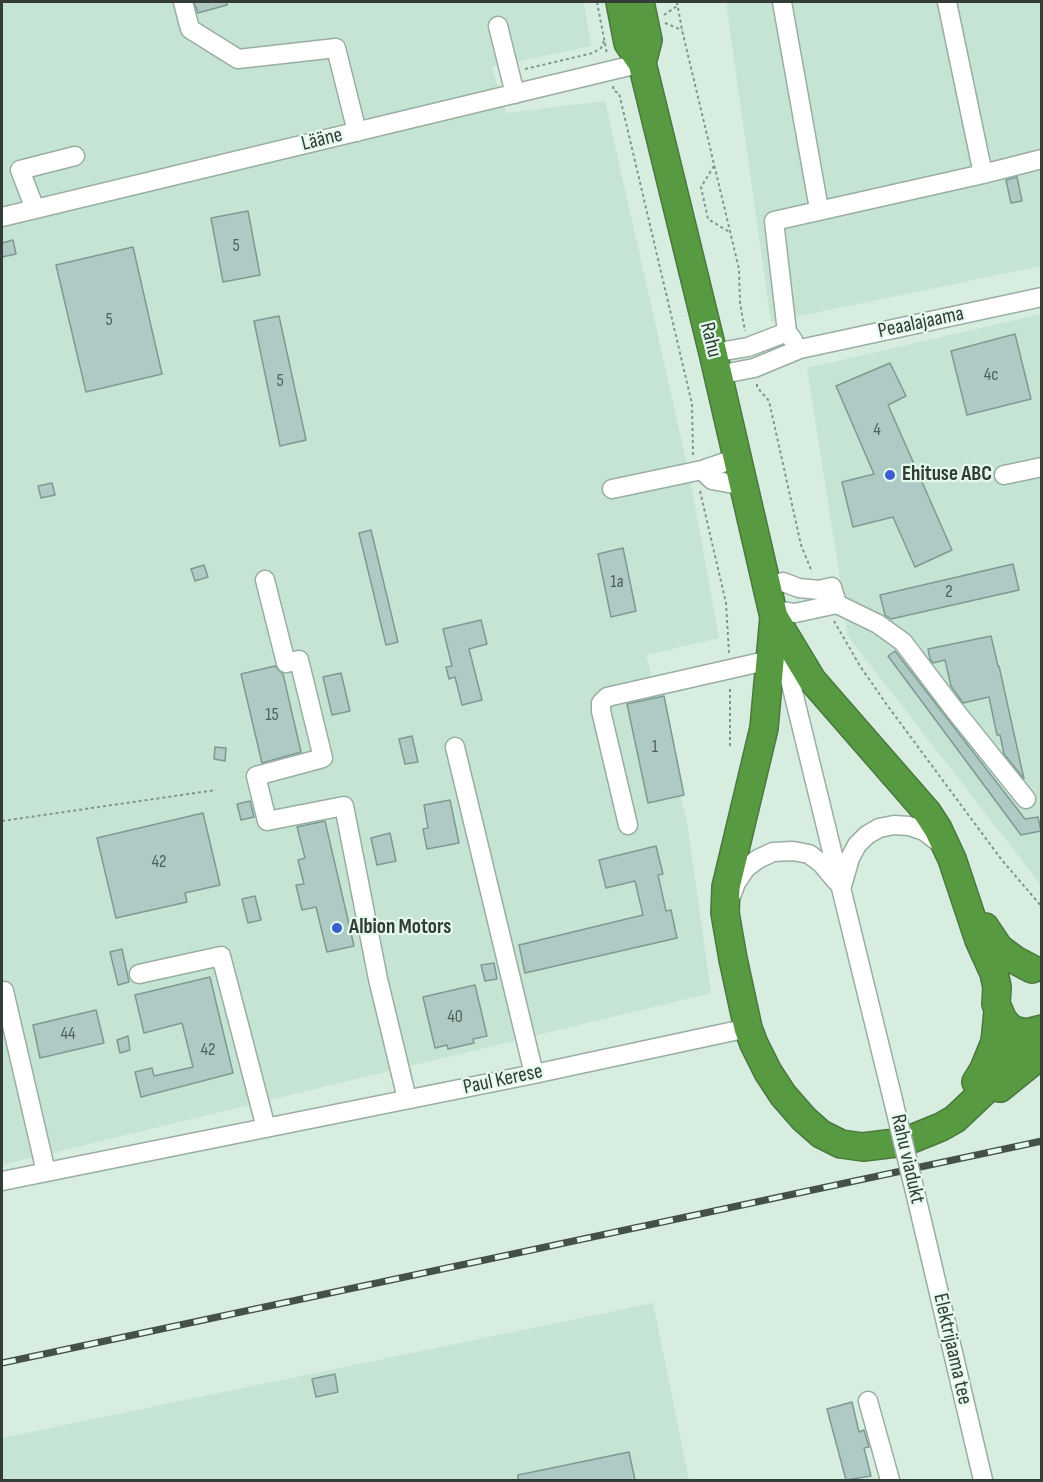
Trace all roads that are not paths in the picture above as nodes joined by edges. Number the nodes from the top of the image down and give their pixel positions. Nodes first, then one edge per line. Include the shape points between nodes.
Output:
1 (183, 2) edge
2 (620, 2) edge
3 (640, 2) edge
4 (782, 2) edge
5 (947, 2) edge
6 (498, 26) dead end
7 (642, 63) junction
8 (515, 94) junction
9 (357, 132) junction
10 (75, 156) dead end
11 (1041, 159) edge
12 (983, 174) junction
13 (35, 209) junction
14 (819, 209) junction
15 (2, 217) edge
16 (1041, 297) edge
17 (787, 332) junction
18 (800, 349) junction
19 (716, 364) junction
20 (737, 458) junction
21 (1041, 468) edge
22 (699, 471) junction
23 (1004, 475) dead end
24 (744, 486) junction
25 (612, 489) dead end
26 (265, 580) dead end
27 (827, 600) junction
28 (779, 612) junction
29 (770, 660) junction
30 (454, 747) dead end
31 (1026, 799) dead end
32 (628, 825) dead end
33 (946, 848) junction
34 (962, 887) junction
35 (842, 890) junction
36 (726, 913) junction
37 (1037, 970) edge
38 (139, 975) dead end
39 (4, 991) dead end
40 (998, 1000) junction
41 (748, 1028) junction
42 (1039, 1039) edge
43 (534, 1074) junction
44 (407, 1100) junction
45 (950, 1122) junction
46 (266, 1128) junction
47 (46, 1172) junction
48 (2, 1181) edge
49 (921, 1217) joint
50 (868, 1401) dead end
51 (890, 1480) edge
52 (983, 1480) edge

1 - 9 street via 190,29 238,59 336,48
2 - 7 highway, Rahu via 628,43
3 - 7 highway, Rahu via 648,40
4 - 14 street
5 - 12 street
6 - 8 street
7 - 8 street, Lääne
7 - 19 highway, Rahu
8 - 9 street, Lääne
9 - 13 street, Lääne
10 - 13 street via 20,170
11 - 12 street
12 - 14 street
13 - 15 street, Lääne
14 - 17 street via 774,221
16 - 18 street, Peaalajaama
17 - 18 street
17 - 19 street
18 - 19 street, Peaalajaama via 754,368
19 - 20 highway, Rahu
20 - 22 street
20 - 24 highway, Rahu
21 - 23 street
22 - 24 street via 712,480
22 - 25 street
24 - 28 highway, Rahu
26 - 44 street via 286,663 299,660 323,758 256,776 267,821 344,806 378,979
27 - 28 street
27 - 28 street via 783,582
27 - 31 street via 878,624 903,642
28 - 29 highway
28 - 33 highway via 812,680 927,812
28 - 35 street, Rahu viadukt
29 - 32 street via 608,697 601,703
29 - 36 highway via 764,728 729,867
30 - 43 street
33 - 34 highway
33 - 35 street via 924,831 909,826 879,828 857,845
34 - 37 highway via 999,948
34 - 40 highway via 994,973
35 - 36 street via 826,868 808,854 793,850 773,852 746,868 736,883
35 - 49 street, Rahu viadukt, bridge
36 - 41 highway
37 - 40 highway via 1011,973
38 - 46 street via 221,957
39 - 47 street
40 - 42 highway via 1010,1028
40 - 45 highway via 995,1042 984,1069
41 - 43 street, Paul Kerese
41 - 45 highway via 783,1095 821,1134 841,1144 863,1147 904,1142
42 - 45 highway via 1018,1048 992,1084
43 - 44 street, Paul Kerese
44 - 46 street, Paul Kerese
46 - 47 street, Paul Kerese
47 - 48 street, Paul Kerese
49 - 52 street, Elektrijaama tee
50 - 51 street

